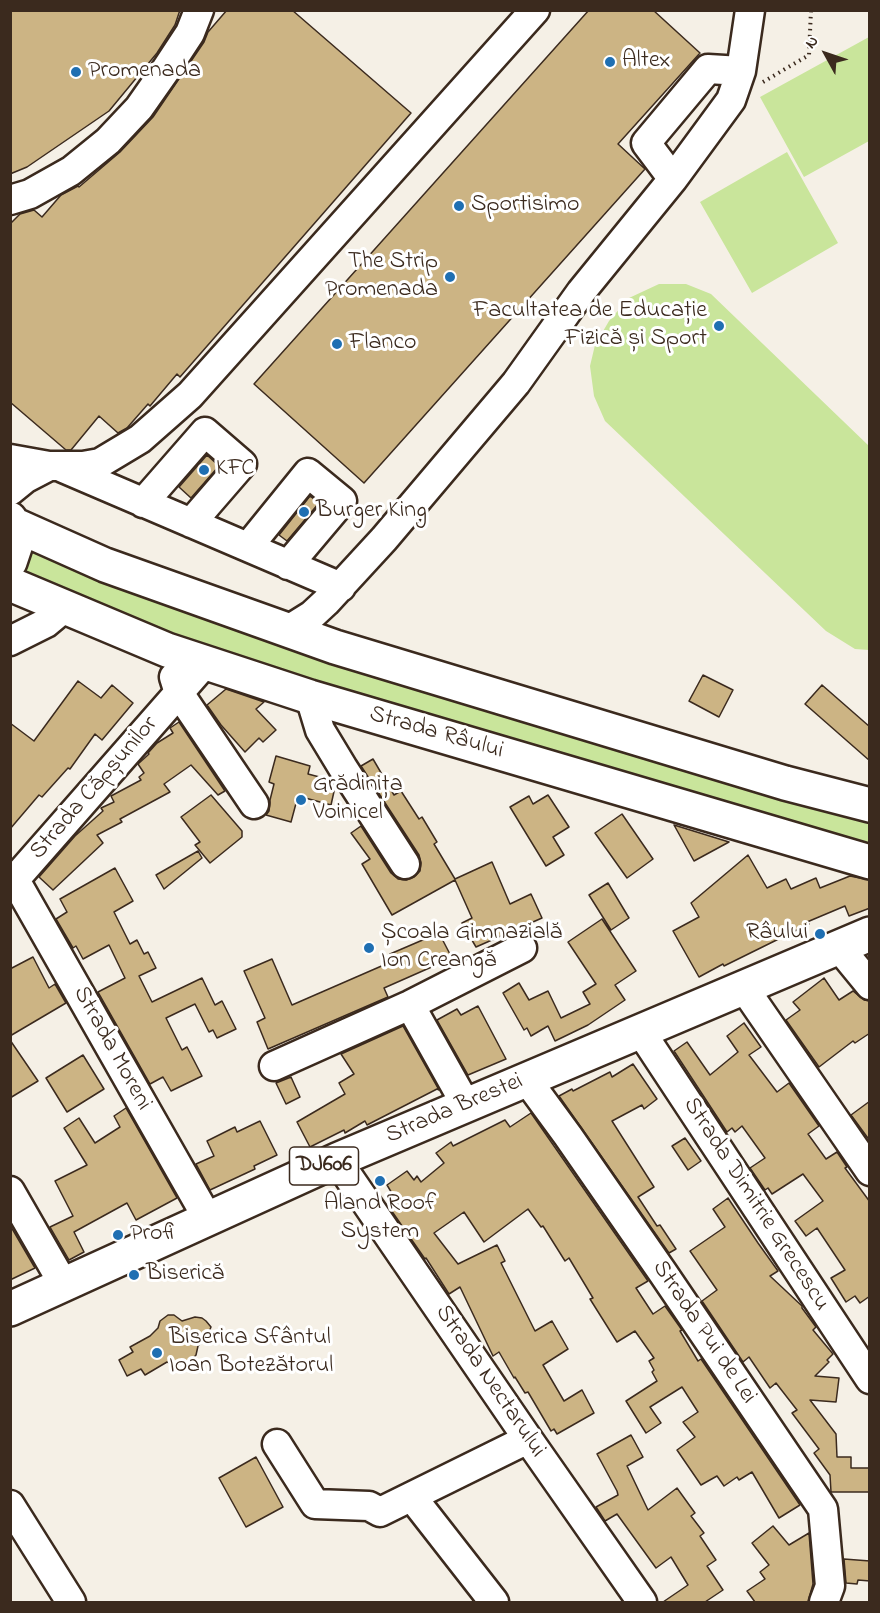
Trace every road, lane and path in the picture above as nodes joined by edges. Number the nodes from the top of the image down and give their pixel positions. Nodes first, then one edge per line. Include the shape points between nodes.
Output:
1 (535, 10) edge
2 (750, 10) edge
3 (811, 10) edge
4 (194, 22) edge
5 (741, 71) junction
6 (730, 100) junction
7 (673, 179) junction
8 (10, 187) edge
9 (10, 200) edge
10 (10, 459) edge
11 (54, 466) junction
12 (10, 491) edge
13 (143, 503) junction
14 (12, 522) edge
15 (191, 523) junction
16 (248, 547) junction
17 (10, 562) edge
18 (288, 565) junction
19 (10, 584) edge
20 (333, 595) junction
21 (64, 608) junction
22 (288, 630) junction
23 (10, 641) edge
24 (335, 647) junction
25 (167, 650) junction
26 (205, 663) junction
27 (179, 693) junction
28 (310, 697) junction
29 (254, 804) dead end
30 (870, 805) edge
31 (870, 862) edge
32 (405, 864) dead end
33 (13, 883) edge
34 (870, 934) edge
35 (838, 946) junction
36 (522, 948) dead end
37 (870, 985) edge
38 (744, 988) junction
39 (410, 1005) junction
40 (641, 1032) junction
41 (274, 1065) dead end
42 (527, 1080) junction
43 (466, 1105) junction
44 (337, 1160) junction
45 (870, 1171) edge
46 (10, 1191) edge
47 (208, 1219) junction
48 (64, 1285) junction
49 (10, 1309) edge
50 (870, 1379) edge
51 (528, 1439) junction
52 (277, 1444) dead end
53 (412, 1497) junction
54 (11, 1508) edge
55 (62, 1600) edge
56 (494, 1602) edge
57 (642, 1602) edge
58 (824, 1602) edge

1 - 11 street via 190,395 140,439 100,463
2 - 5 street
3 - 6 path via 809,55
4 - 8 street via 123,107 75,153
4 - 9 street via 139,108 108,141 71,171 30,194
5 - 6 street
5 - 7 street via 708,69 646,143
6 - 7 street
7 - 20 street via 581,292 516,383
10 - 11 street
11 - 12 street via 26,478
11 - 13 street
13 - 15 street
13 - 15 street via 205,432 242,464
14 - 17 main road via 16,544
14 - 22 main road via 105,565
15 - 16 street
16 - 18 street
16 - 18 street via 308,473 342,501
18 - 20 street
19 - 21 main road, Strada Râului
20 - 22 street
20 - 24 street
21 - 23 street via 46,623
21 - 25 main road, Strada Râului
22 - 24 main road
24 - 30 main road
25 - 26 main road, Strada Râului
25 - 27 street
26 - 27 street, Strada Căpșunilor
26 - 28 main road, Strada Râului
27 - 29 street
27 - 33 street, Strada Căpșunilor
28 - 31 main road, Strada Râului
28 - 32 street via 320,730
33 - 47 street, Strada Moreni
34 - 35 main road, Strada Brestei / DJ606
35 - 37 street
35 - 38 main road, Strada Brestei / DJ606
36 - 39 street
38 - 40 main road, Strada Brestei / DJ606
38 - 45 street
39 - 41 street
39 - 43 street
40 - 42 main road, Strada Brestei / DJ606
40 - 50 street, Strada Dimitrie Grecescu
42 - 43 main road, Strada Brestei / DJ606
42 - 58 street, Strada Pui de Lei via 823,1509 830,1586
43 - 44 main road, Strada Brestei / DJ606
44 - 47 main road, Strada Brestei / DJ606
44 - 51 street, Strada Nectarului
46 - 48 street
47 - 48 main road, Strada Brestei / DJ606
48 - 49 main road, Strada Brestei / DJ606
51 - 53 street
51 - 57 street, Strada Nectarului
52 - 53 street via 315,1504 369,1506 380,1512
53 - 56 street
54 - 55 street

